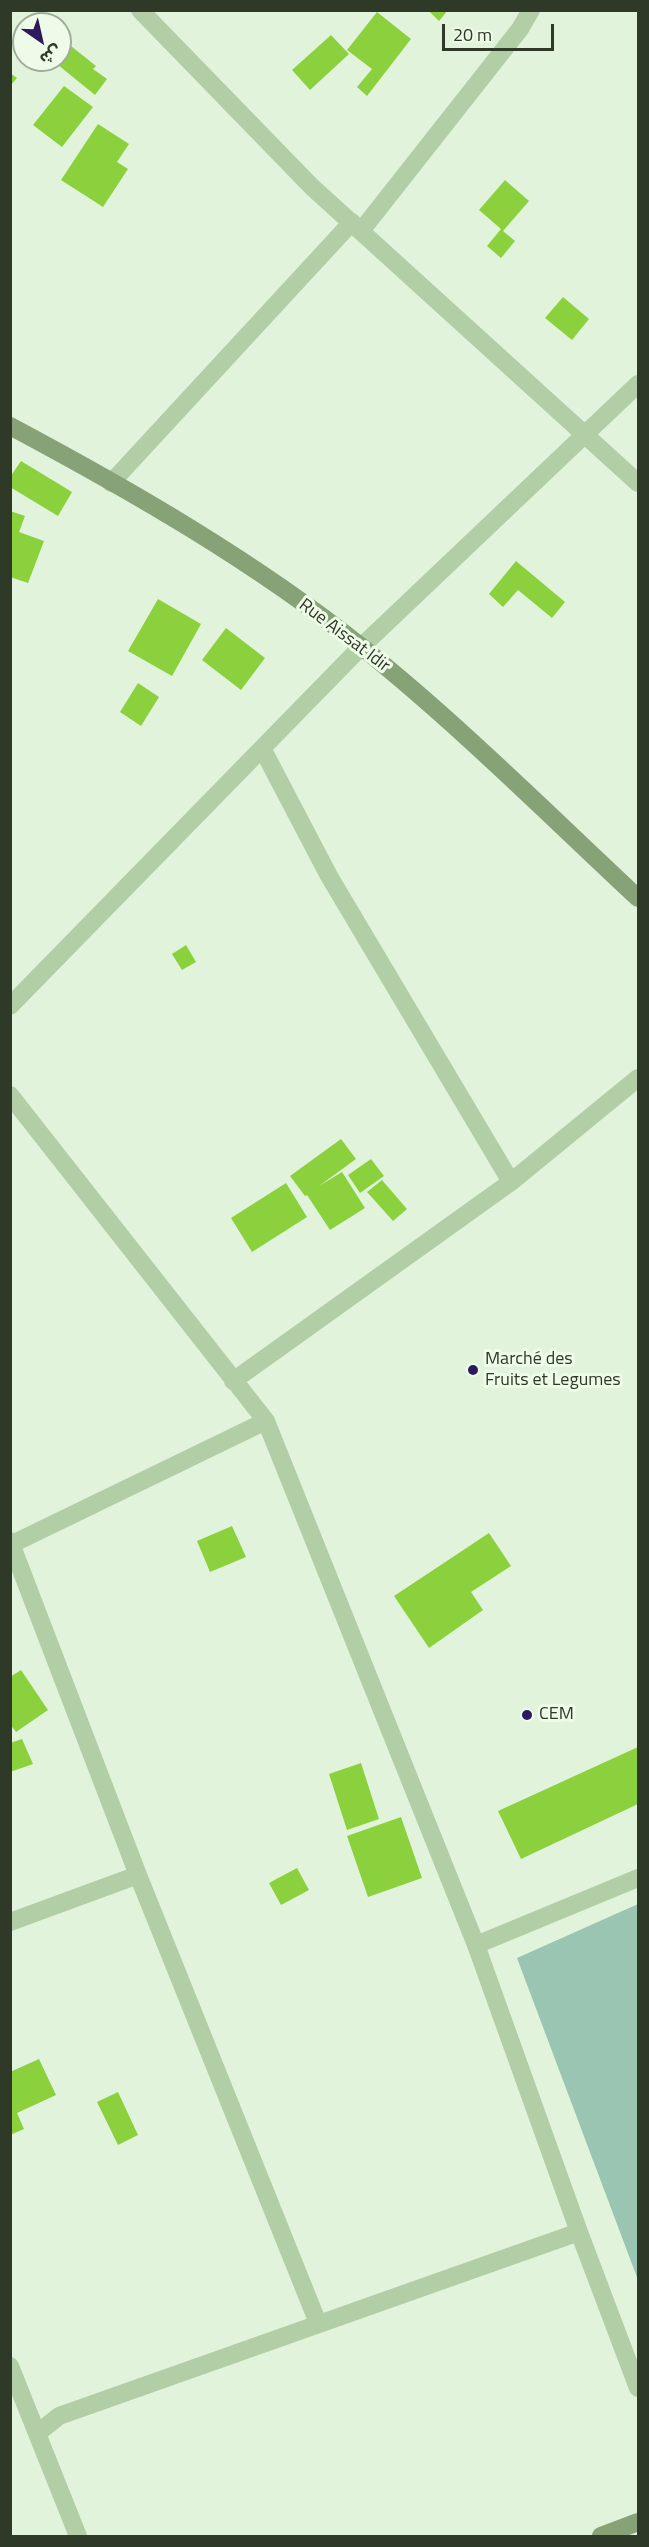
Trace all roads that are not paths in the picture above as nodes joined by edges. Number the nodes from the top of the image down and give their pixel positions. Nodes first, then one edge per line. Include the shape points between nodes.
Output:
1 (140, 10) edge
2 (531, 10) edge
3 (357, 227) junction
4 (639, 384) edge
5 (10, 426) edge
6 (585, 435) junction
7 (111, 483) junction
8 (639, 483) edge
9 (361, 647) junction
10 (263, 750) junction
11 (639, 898) edge
12 (10, 1005) edge
13 (639, 1078) edge
14 (10, 1095) edge
15 (511, 1182) junction
16 (233, 1381) junction
17 (266, 1421) junction
18 (11, 1543) edge
19 (138, 1875) junction
20 (639, 1878) edge
21 (10, 1922) edge
22 (476, 1945) junction
23 (579, 2232) junction
24 (318, 2323) junction
25 (10, 2366) edge
26 (639, 2388) edge
27 (38, 2433) junction
28 (639, 2522) edge
29 (78, 2536) edge
30 (601, 2536) edge

1 - 3 street via 312,187
2 - 3 street via 520,29
3 - 6 street
3 - 7 street
4 - 6 street
5 - 7 street, Rue Aissat Idir
6 - 8 street
6 - 9 street
7 - 9 street, Rue Aissat Idir via 252,567
9 - 10 street
9 - 11 street, Rue Aissat Idir
10 - 12 street
10 - 15 street via 329,876
13 - 15 street
14 - 16 street
15 - 16 street
16 - 17 street
17 - 18 street
17 - 22 street
18 - 19 street
19 - 21 street
19 - 24 street
20 - 22 street
22 - 23 street
23 - 24 street
23 - 26 street
24 - 27 street via 59,2416
25 - 27 street
27 - 29 street
28 - 30 street

